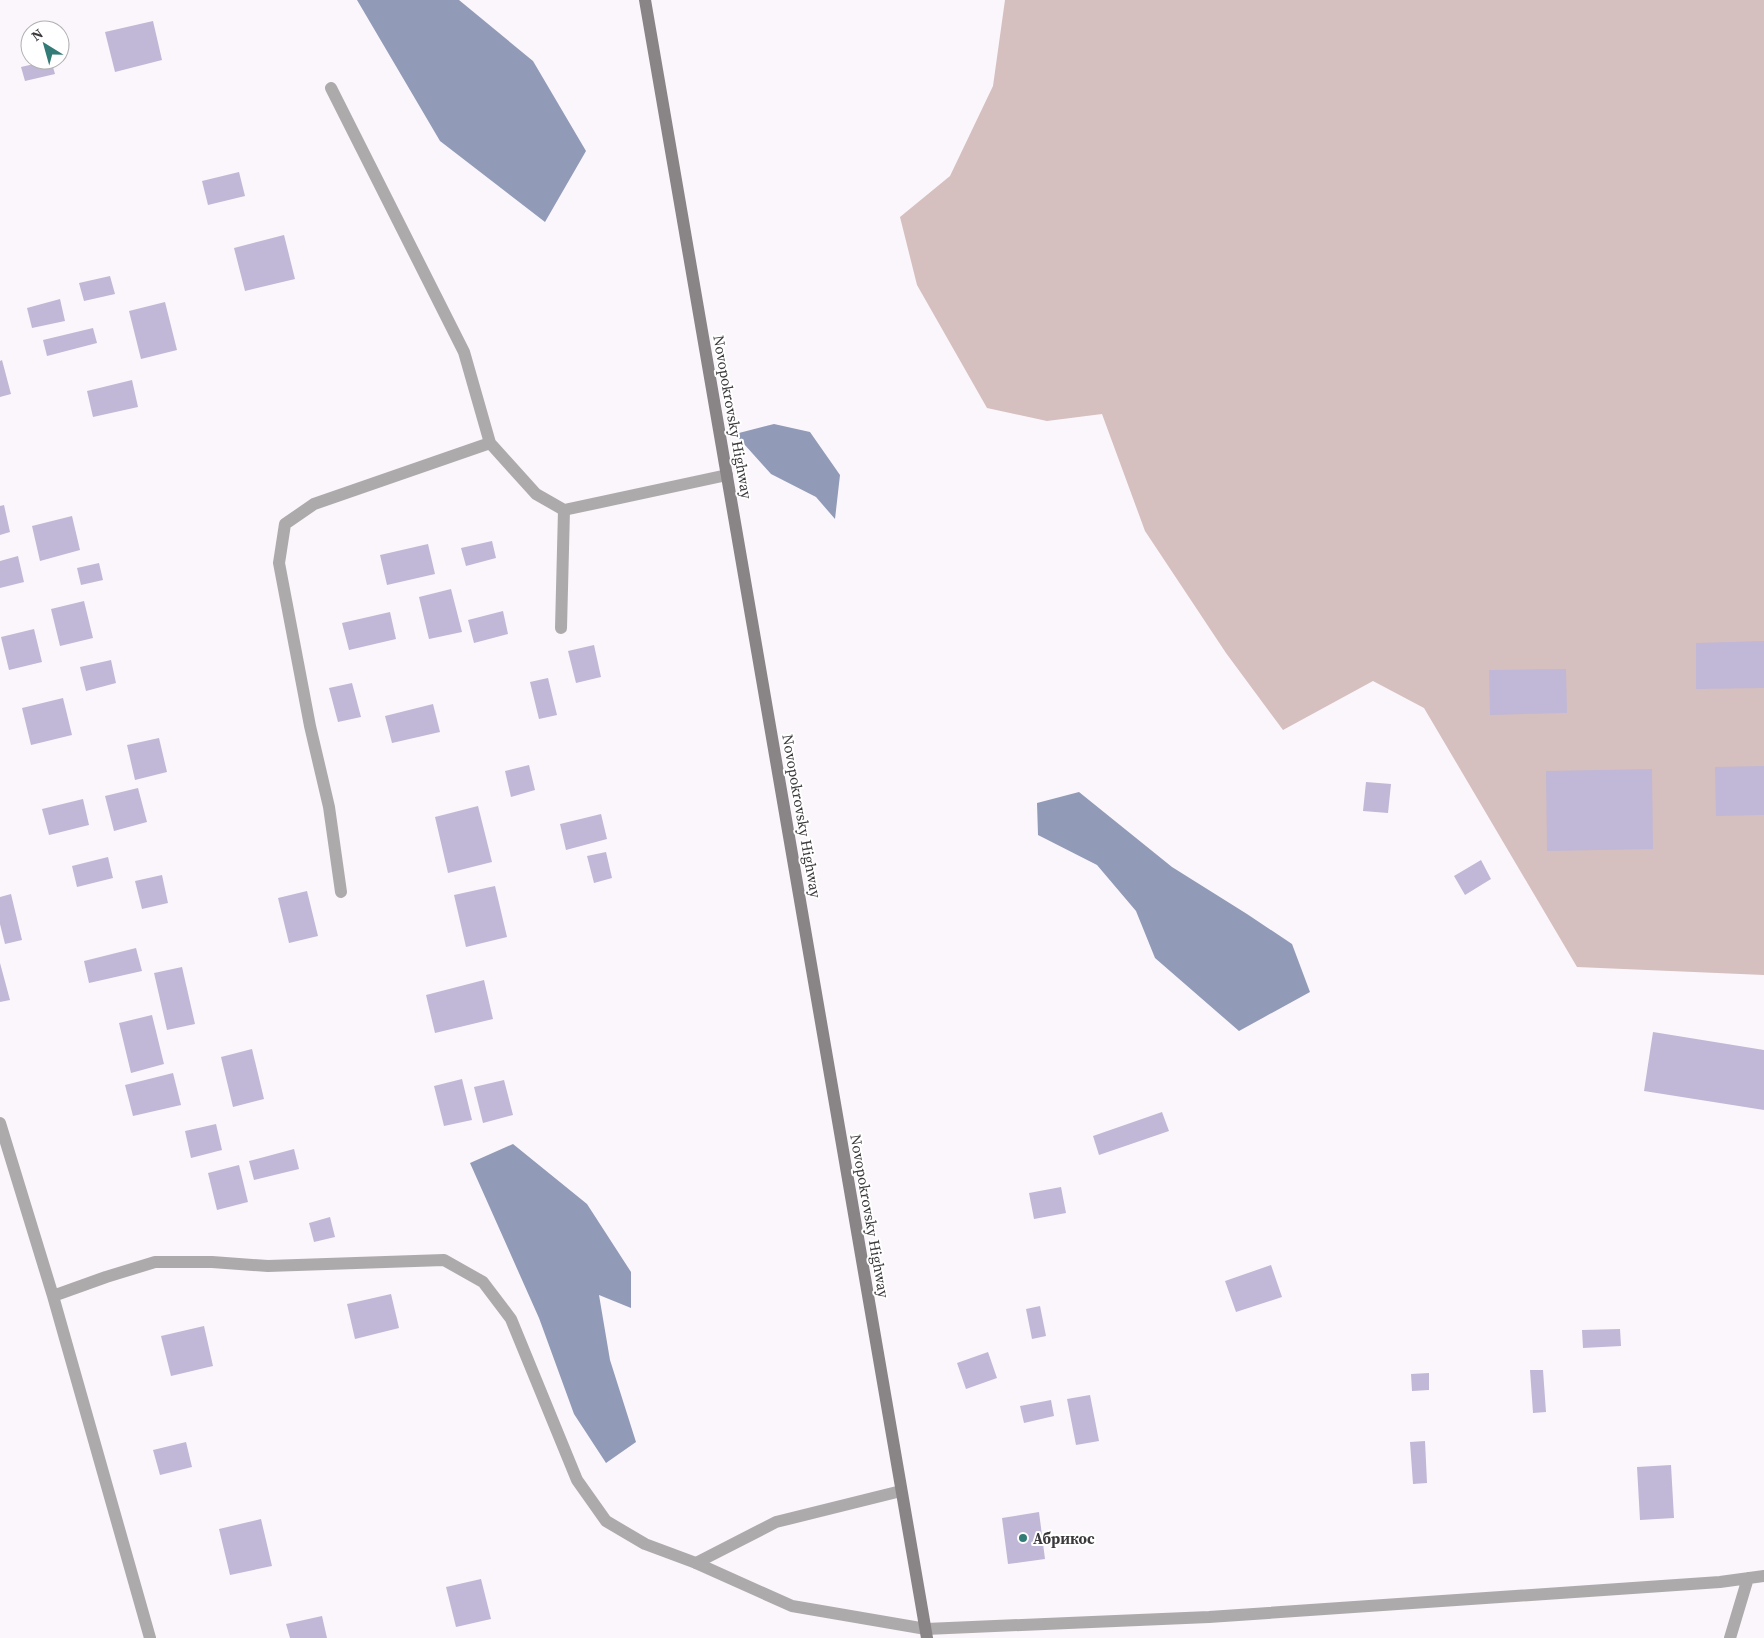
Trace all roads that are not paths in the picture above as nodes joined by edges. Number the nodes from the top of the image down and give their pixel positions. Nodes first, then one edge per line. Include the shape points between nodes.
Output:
1 (645, 0) edge
2 (331, 88) dead end
3 (490, 443) junction
4 (727, 475) junction
5 (564, 510) junction
6 (561, 628) dead end
7 (341, 892) dead end
8 (0, 1123) edge
9 (53, 1296) junction
10 (901, 1491) junction
11 (696, 1562) junction
12 (1764, 1576) edge
13 (1748, 1578) junction
14 (927, 1633) edge
15 (150, 1638) edge
16 (1730, 1638) edge

1 - 4 main road, Novopokrovsky Highway
2 - 3 street via 464,352
3 - 5 street via 536,494
3 - 7 street via 314,504 285,524 280,563 310,726 329,806
4 - 5 street
4 - 10 main road, Novopokrovsky Highway
5 - 6 street
8 - 9 street
9 - 11 street via 155,1262 268,1266 444,1260 483,1282 511,1320 577,1480 606,1521 645,1544
9 - 15 street
10 - 11 street via 776,1522
10 - 14 main road, Novopokrovsky Highway
11 - 14 street via 792,1606
12 - 13 street
13 - 14 street via 1209,1617
13 - 16 street

